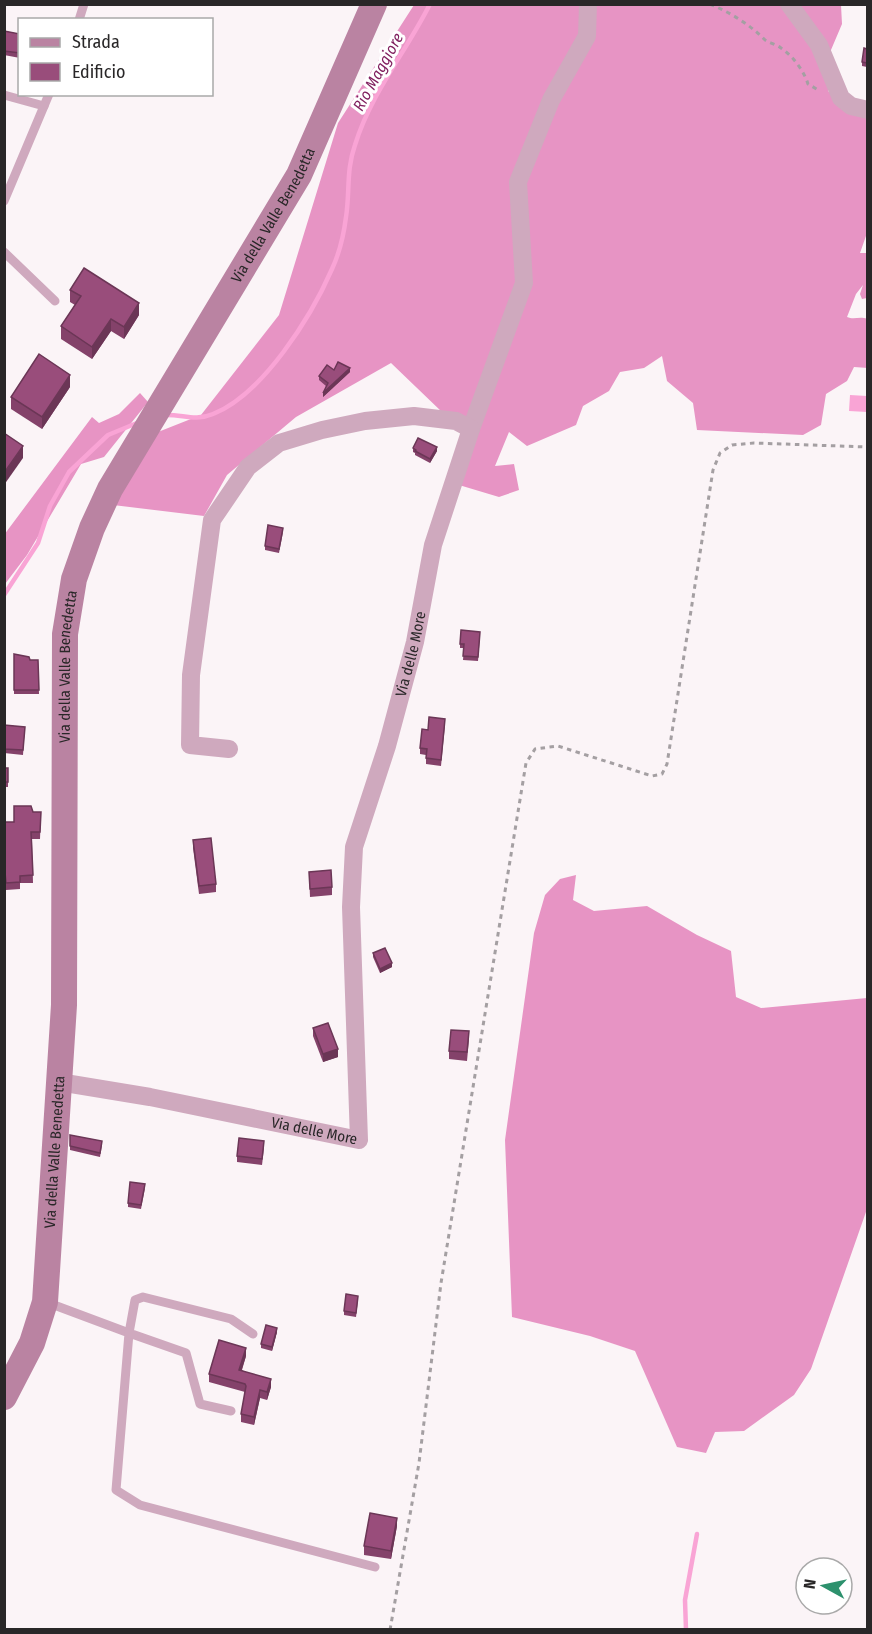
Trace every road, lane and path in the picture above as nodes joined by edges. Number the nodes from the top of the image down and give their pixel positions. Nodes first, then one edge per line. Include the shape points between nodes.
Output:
1 (374, 4) edge
2 (588, 4) edge
3 (710, 4) edge
4 (789, 4) edge
5 (825, 92) dead end
6 (4, 95) edge
7 (48, 96) edge
8 (44, 106) junction
9 (867, 111) edge
10 (4, 201) edge
11 (4, 252) edge
12 (55, 301) dead end
13 (471, 429) junction
14 (867, 447) edge
15 (229, 749) dead end
16 (59, 1082) junction
17 (45, 1302) junction
18 (129, 1333) junction
19 (253, 1334) dead end
20 (4, 1397) edge
21 (231, 1411) dead end
22 (375, 1567) dead end
23 (390, 1629) edge

1 - 16 main road, Via della Valle Benedetta via 299,175 111,489 74,579 64,634 64,1005
2 - 13 street via 587,36 551,100 518,182 524,283
3 - 5 path via 738,16 765,40 781,48 804,73 808,84
4 - 9 street via 819,45 841,98
6 - 8 lane
7 - 8 lane
8 - 10 lane
11 - 12 lane
13 - 15 street via 456,421 414,416 365,421 279,444 248,468 212,520 191,675 190,745
13 - 16 street, Via delle More via 433,545 415,642 354,847 351,907 359,1140
14 - 23 path via 754,443 732,445 720,453 713,470 667,764 662,774 652,776 558,746 535,749 526,763 441,1283 419,1463
16 - 17 main road, Via della Valle Benedetta
17 - 18 lane
17 - 20 main road, Via della Valle Benedetta via 32,1343
18 - 19 lane via 135,1300 143,1297 231,1319
18 - 21 lane via 186,1353 200,1404
18 - 22 lane via 116,1490 140,1505

